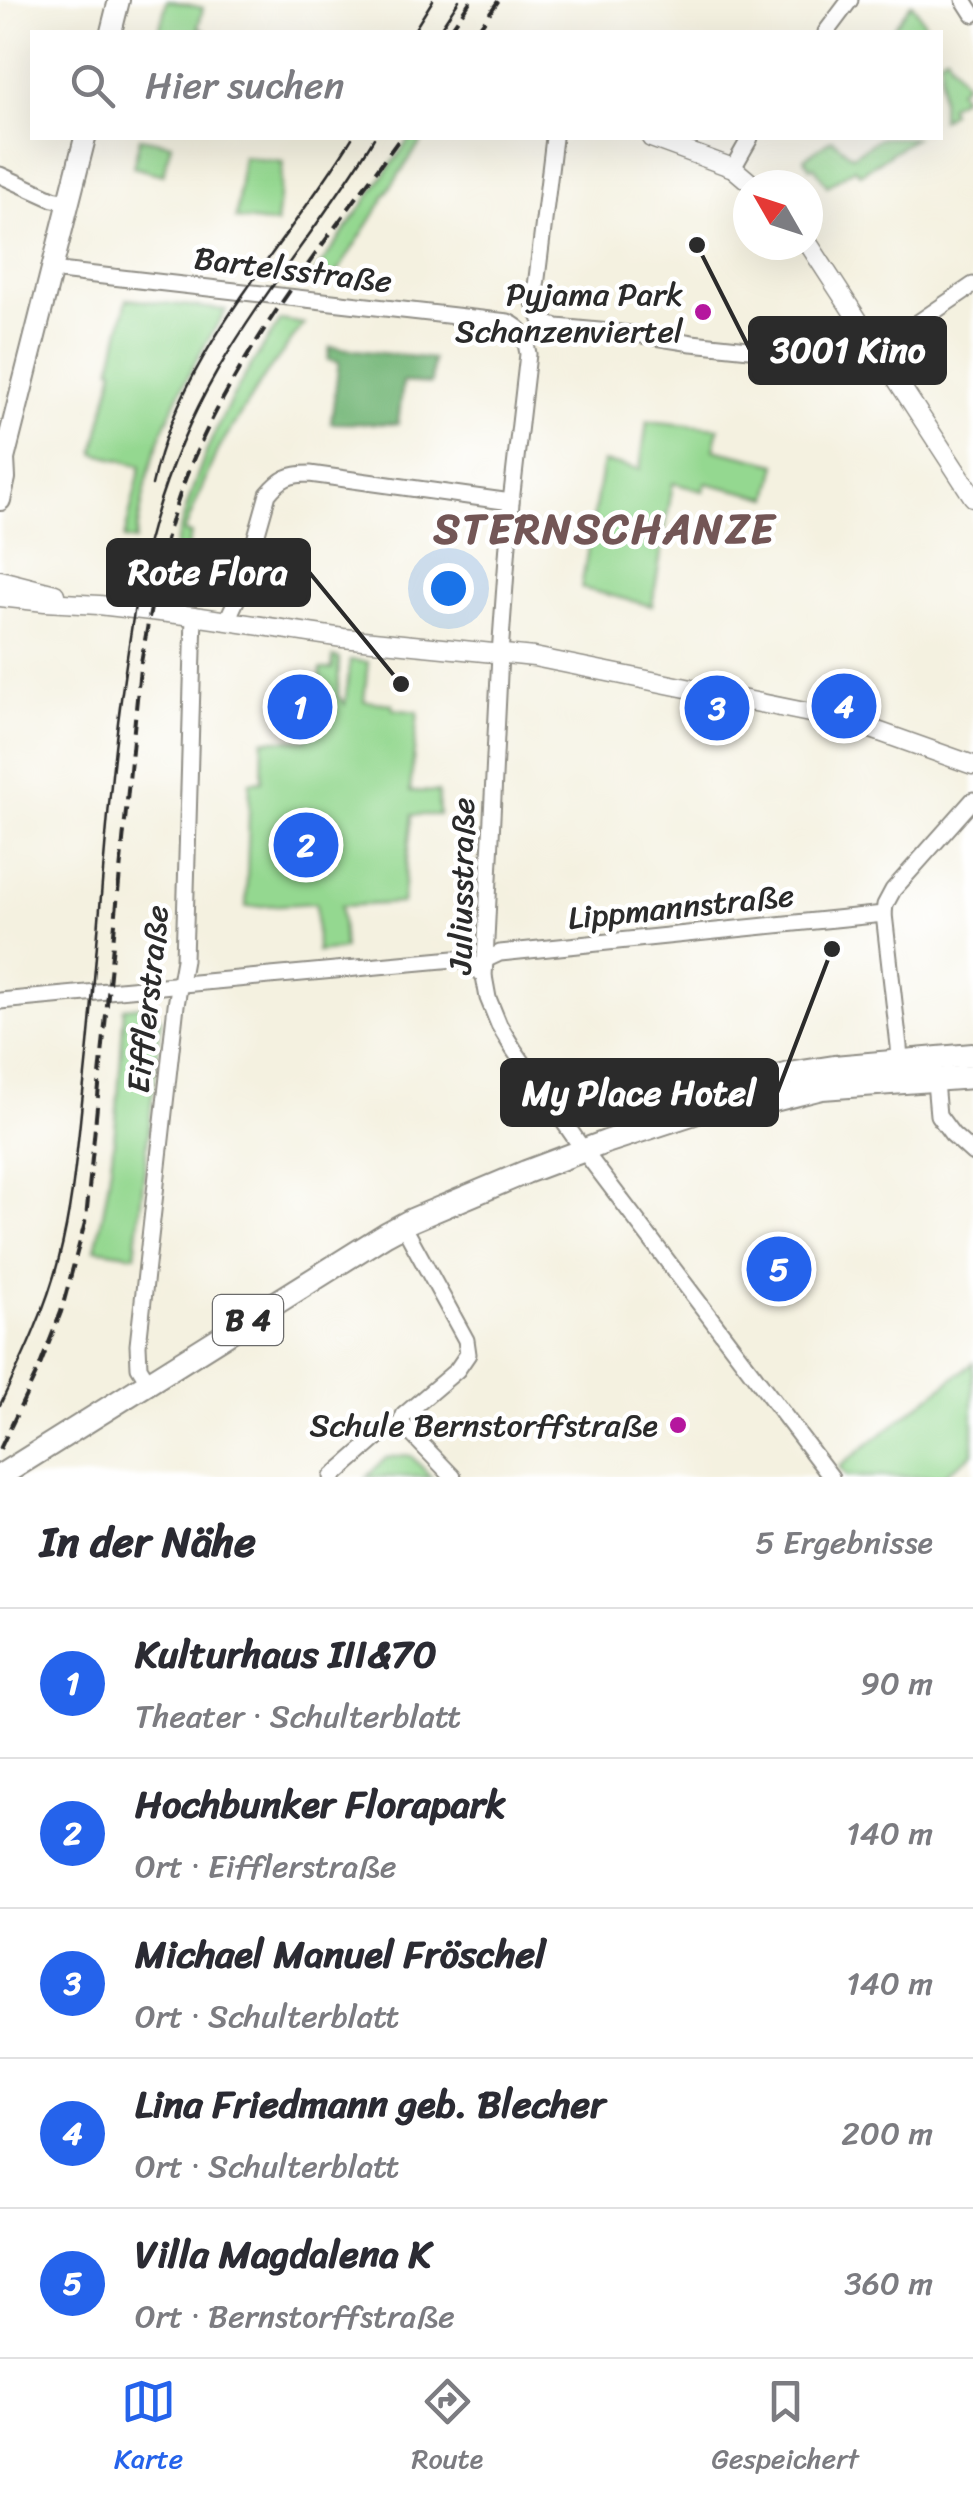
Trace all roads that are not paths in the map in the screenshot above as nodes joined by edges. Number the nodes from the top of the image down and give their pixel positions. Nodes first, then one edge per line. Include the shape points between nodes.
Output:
1 (119, 0) edge
2 (850, 0) edge
3 (964, 0) edge
4 (973, 14) edge
5 (112, 30) edge
6 (828, 30) edge
7 (84, 140) edge
8 (554, 140) edge
9 (656, 140) edge
10 (749, 140) edge
11 (733, 168) junction
12 (735, 170) edge
13 (0, 174) edge
14 (69, 202) junction
15 (819, 260) edge
16 (51, 270) junction
17 (973, 284) edge
18 (525, 334) joint
19 (878, 350) junction
20 (2, 462) edge
21 (973, 497) edge
22 (0, 500) edge
23 (512, 502) junction
24 (0, 580) edge
25 (0, 597) edge
26 (99, 605) junction
27 (194, 616) junction
28 (227, 620) junction
29 (500, 654) junction
30 (973, 765) edge
31 (973, 800) edge
32 (884, 914) junction
33 (484, 968) junction
34 (180, 984) junction
35 (0, 1001) edge
36 (973, 1055) edge
37 (900, 1062) junction
38 (934, 1070) junction
39 (973, 1077) edge
40 (885, 1084) junction
41 (704, 1110) junction
42 (584, 1150) junction
43 (973, 1153) edge
44 (403, 1224) junction
45 (149, 1384) junction
46 (400, 1425) junction
47 (0, 1476) edge
48 (332, 1477) edge
49 (453, 1477) edge
50 (832, 1477) edge

1 - 5 main road
2 - 6 street
3 - 4 street
7 - 14 main road
8 - 19 street via 534,303 542,322 818,358 845,360
9 - 11 street
10 - 11 street
11 - 12 street
13 - 14 street
14 - 16 main road
15 - 19 street
16 - 18 street, Bartelsstraße via 508,322
16 - 20 main road
17 - 19 street
18 - 23 street, Juliusstraße
19 - 21 street
20 - 22 main road
23 - 28 street via 292,474 268,494
23 - 29 street, Juliusstraße
24 - 26 street
25 - 26 street
26 - 27 street
27 - 28 street
27 - 34 street, Eifflerstraße
28 - 29 street
29 - 30 street via 849,721
29 - 33 street, Juliusstraße
31 - 32 street via 894,890
32 - 33 street, Lippmannstraße via 500,953
32 - 37 street
33 - 34 street via 454,959
33 - 42 street, Juliusstraße via 500,1025
34 - 35 street
34 - 45 street, Eifflerstraße via 138,1345 139,1367
36 - 38 main road, B 4
37 - 38 main road, B 4
37 - 40 street
37 - 41 main road, B 4 via 788,1074 720,1095
38 - 39 main road, B 4
38 - 40 main road, B 4
38 - 43 street via 938,1115
40 - 41 main road, B 4
41 - 42 main road, B 4
42 - 44 main road, B 4
42 - 50 street, Juliusstraße
44 - 45 main road, B 4
44 - 46 street via 468,1354
45 - 47 main road, B 4
46 - 48 street
46 - 49 street

